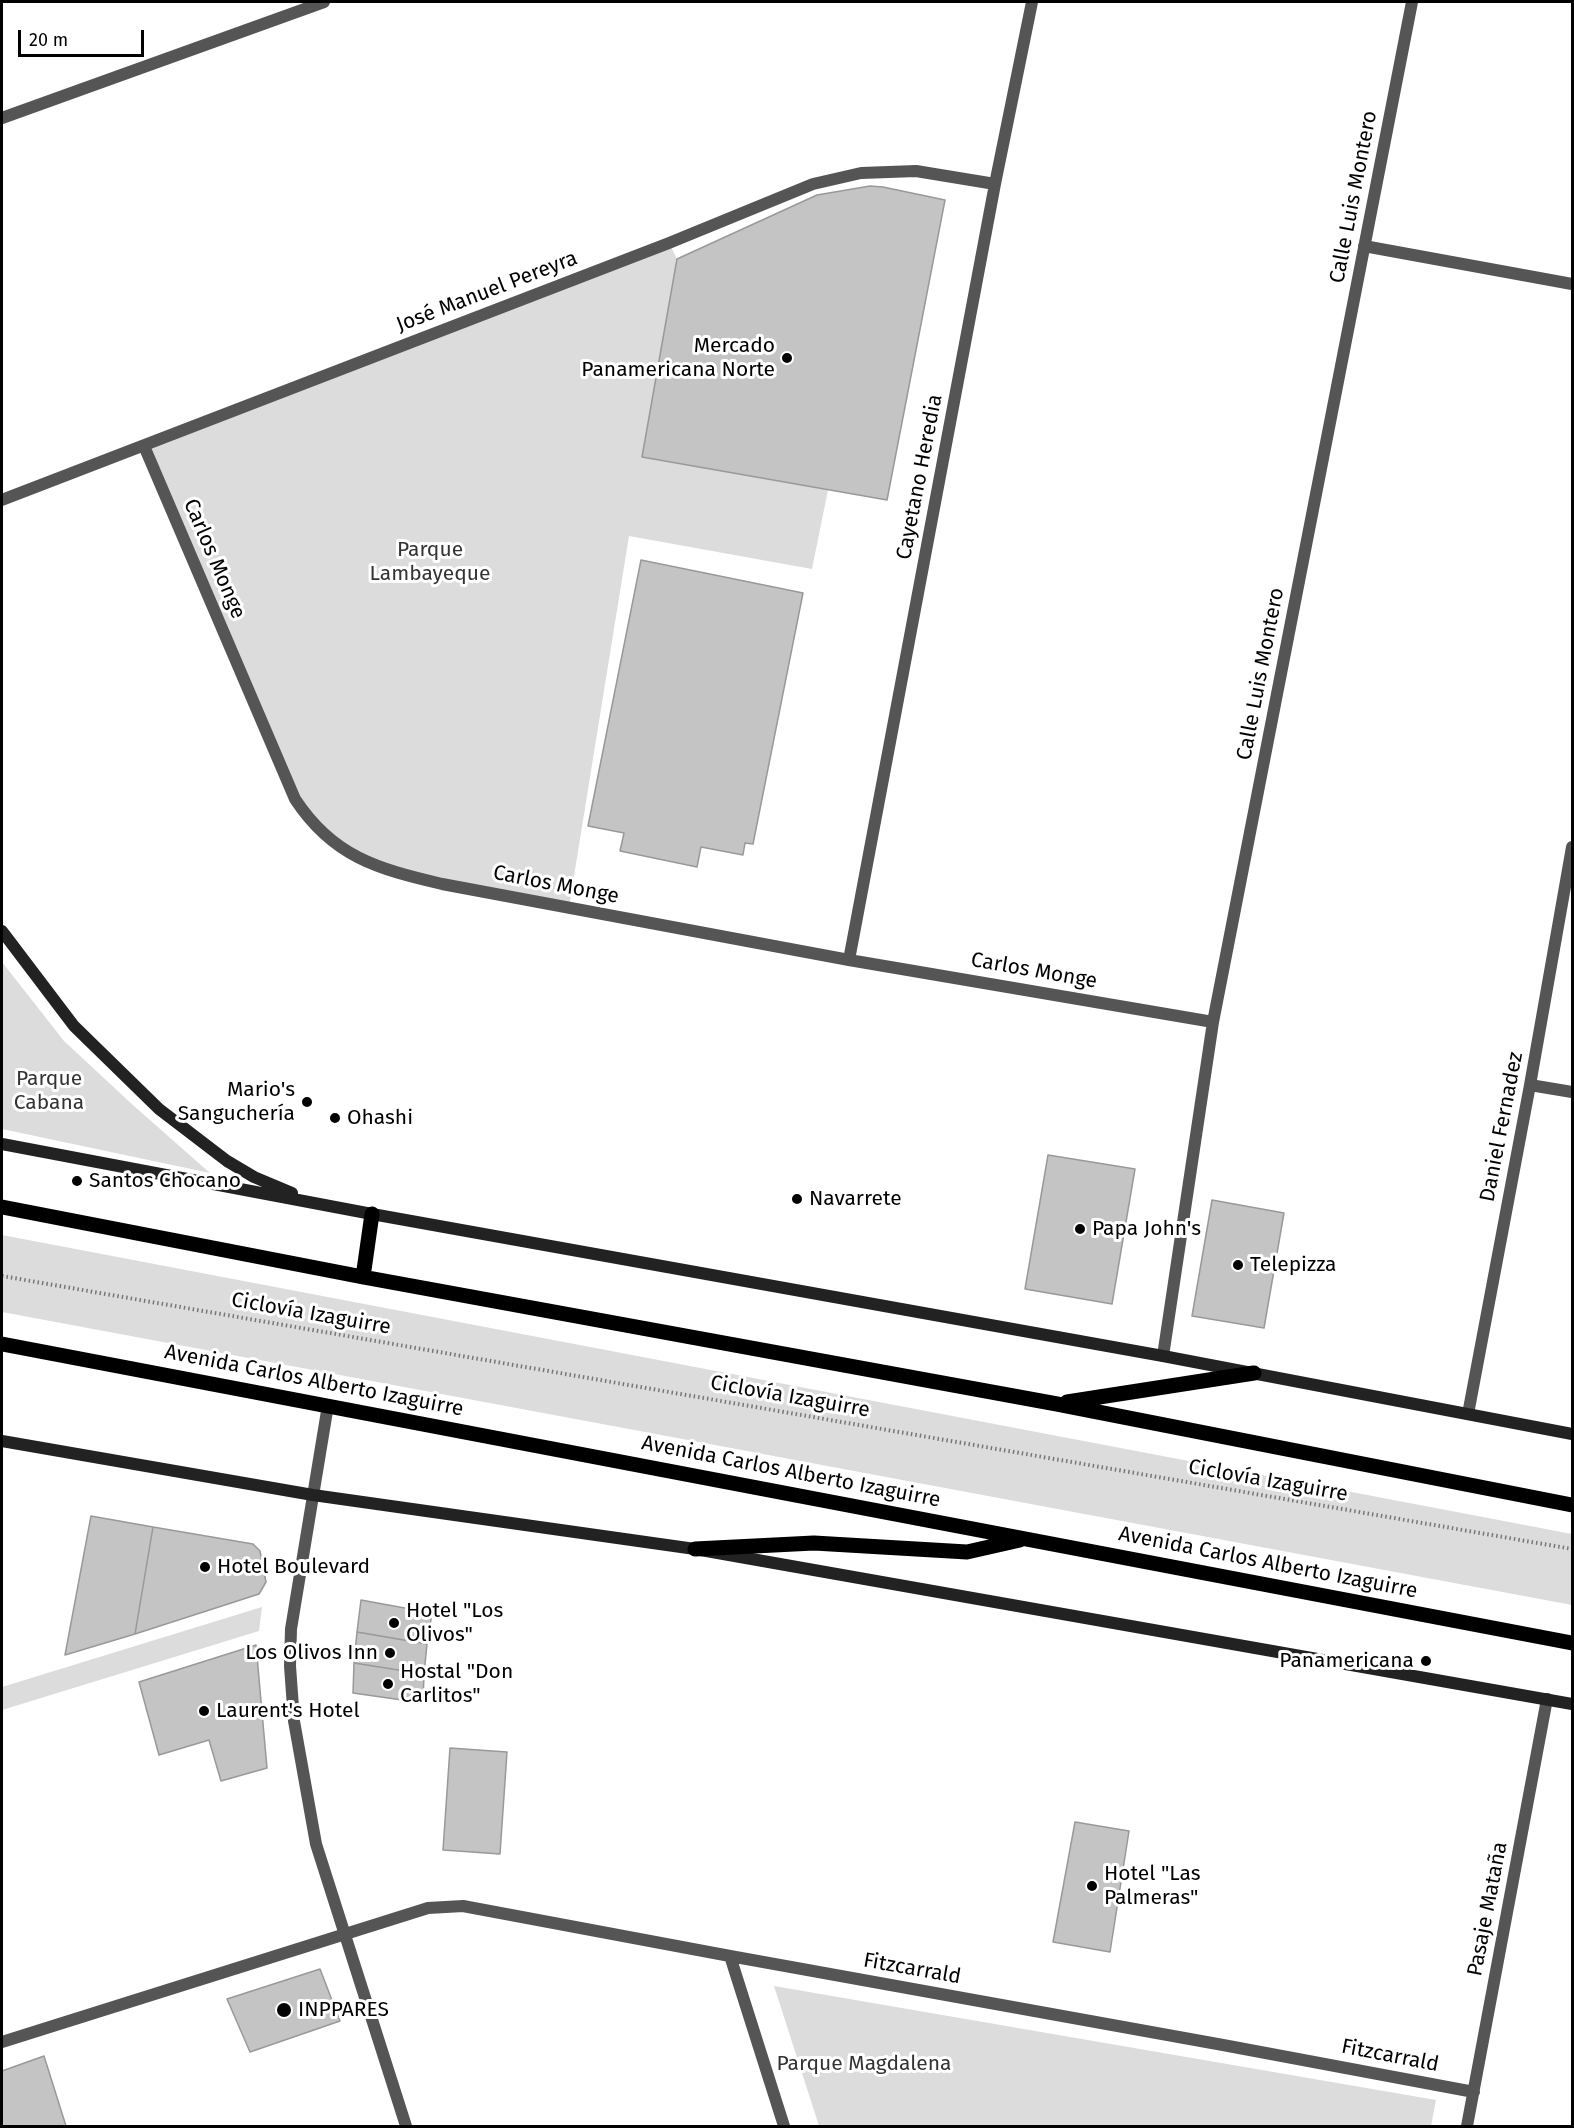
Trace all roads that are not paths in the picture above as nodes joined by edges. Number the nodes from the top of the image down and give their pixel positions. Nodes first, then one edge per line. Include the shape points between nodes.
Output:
1 (324, 2) edge
2 (1032, 2) edge
3 (1412, 2) edge
4 (2, 118) edge
5 (995, 184) junction
6 (1364, 246) junction
7 (1572, 284) edge
8 (144, 446) junction
9 (2, 500) edge
10 (1572, 847) edge
11 (2, 932) edge
12 (849, 960) junction
13 (1213, 1022) junction
14 (1530, 1085) junction
15 (1572, 1092) edge
16 (2, 1144) edge
17 (313, 1202) junction
18 (2, 1207) edge
19 (372, 1214) junction
20 (363, 1277) junction
21 (2, 1344) edge
22 (1162, 1356) junction
23 (1254, 1373) junction
24 (1057, 1404) junction
25 (328, 1405) junction
26 (1468, 1414) junction
27 (1572, 1434) edge
28 (2, 1442) edge
29 (313, 1495) junction
30 (1572, 1505) edge
31 (1026, 1538) junction
32 (695, 1549) junction
33 (1572, 1643) edge
34 (1547, 1699) junction
35 (1572, 1704) edge
36 (345, 1933) junction
37 (730, 1956) junction
38 (2, 2042) edge
39 (1474, 2092) junction
40 (406, 2127) edge
41 (784, 2127) edge
42 (1467, 2127) edge

1 - 4 street
2 - 5 street, Cayetano Heredia
3 - 6 street, Calle Luis Montero
5 - 8 street, José Manuel Pereyra via 916,171 861,173 813,184
5 - 12 street, Cayetano Heredia
6 - 7 street
6 - 13 street, Calle Luis Montero
8 - 9 street, José Manuel Pereyra
8 - 12 street, Carlos Monge via 296,799 329,840 372,864 421,879
10 - 14 street, Daniel Fernadez
11 - 17 street via 74,1026 159,1109 227,1161
12 - 13 street, Carlos Monge
13 - 22 street, Calle Luis Montero
14 - 15 street
14 - 26 street, Daniel Fernadez
16 - 17 street
17 - 19 street
18 - 20 main road
19 - 20 main road
19 - 22 street
20 - 24 main road
21 - 25 main road, Avenida Carlos Alberto Izaguirre
22 - 23 street
23 - 24 main road
23 - 26 street
24 - 30 main road
25 - 29 street
25 - 31 main road, Avenida Carlos Alberto Izaguirre
26 - 27 street
28 - 29 street
29 - 32 street
29 - 36 street via 291,1629 294,1721 316,1844
31 - 32 main road via 967,1552 814,1543
31 - 33 main road, Avenida Carlos Alberto Izaguirre
32 - 34 street
34 - 35 street
34 - 39 street, Pasaje Mataña
36 - 37 street, Fitzcarrald via 428,1908 463,1906
36 - 38 street, Fitzcarrald
36 - 40 street
37 - 39 street, Fitzcarrald
37 - 41 street
39 - 42 street, Pasaje Mataña

